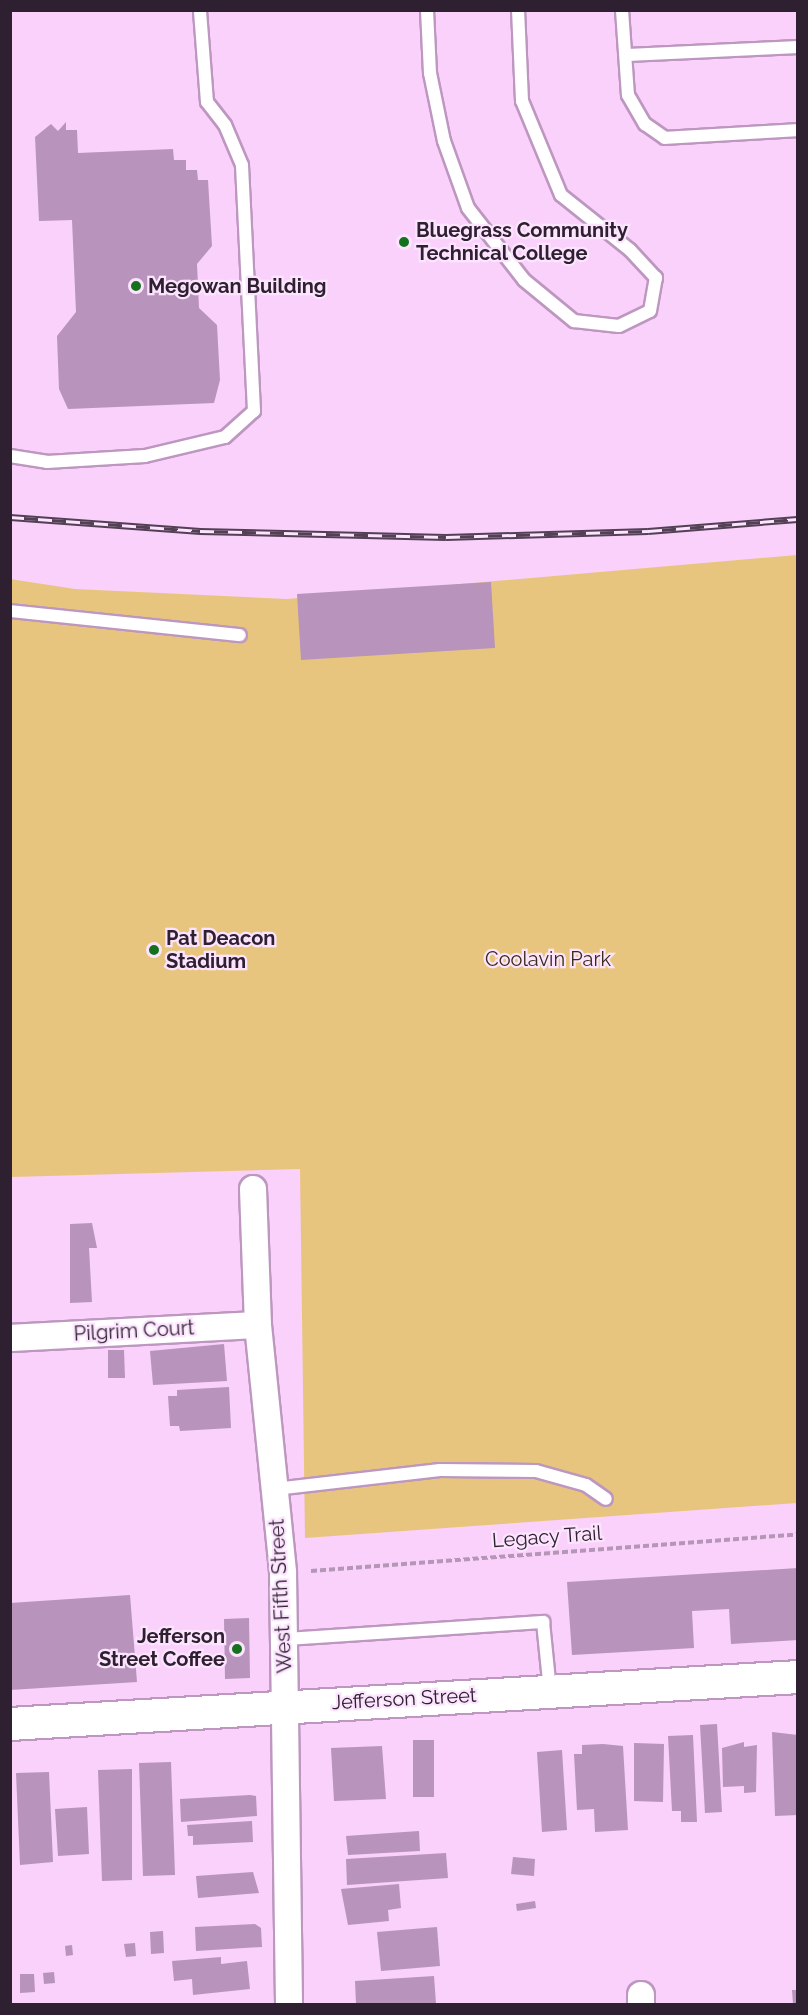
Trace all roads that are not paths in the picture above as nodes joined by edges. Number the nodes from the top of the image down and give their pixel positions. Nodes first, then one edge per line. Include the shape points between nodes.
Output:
1 (200, 10) edge
2 (427, 10) edge
3 (518, 10) edge
4 (622, 10) edge
5 (798, 47) edge
6 (628, 55) junction
7 (798, 130) edge
8 (10, 456) edge
9 (10, 611) edge
10 (240, 635) dead end
11 (253, 1189) dead end
12 (258, 1325) junction
13 (10, 1338) edge
14 (275, 1489) junction
15 (606, 1499) dead end
16 (285, 1639) junction
17 (798, 1677) edge
18 (550, 1691) junction
19 (287, 1705) junction
20 (10, 1724) edge
21 (289, 2004) edge

1 - 8 lane via 207,102 225,125 242,165 254,411 225,438 145,456 47,462
2 - 3 lane via 430,73 442,130 468,208 524,280 574,321 619,326 650,311 656,278 630,250 561,195 522,101
4 - 6 lane
5 - 6 lane
6 - 7 lane via 627,95 645,124 665,138
9 - 10 lane
11 - 12 street, West Fifth Street
12 - 13 street, Pilgrim Court
12 - 14 street, West Fifth Street
14 - 15 lane via 440,1470 536,1471 586,1485
14 - 16 street, West Fifth Street
16 - 18 lane via 543,1622
16 - 19 street, West Fifth Street
17 - 18 street, Jefferson Street
18 - 19 street, Jefferson Street
19 - 20 street, Jefferson Street
19 - 21 street, West Fifth Street

